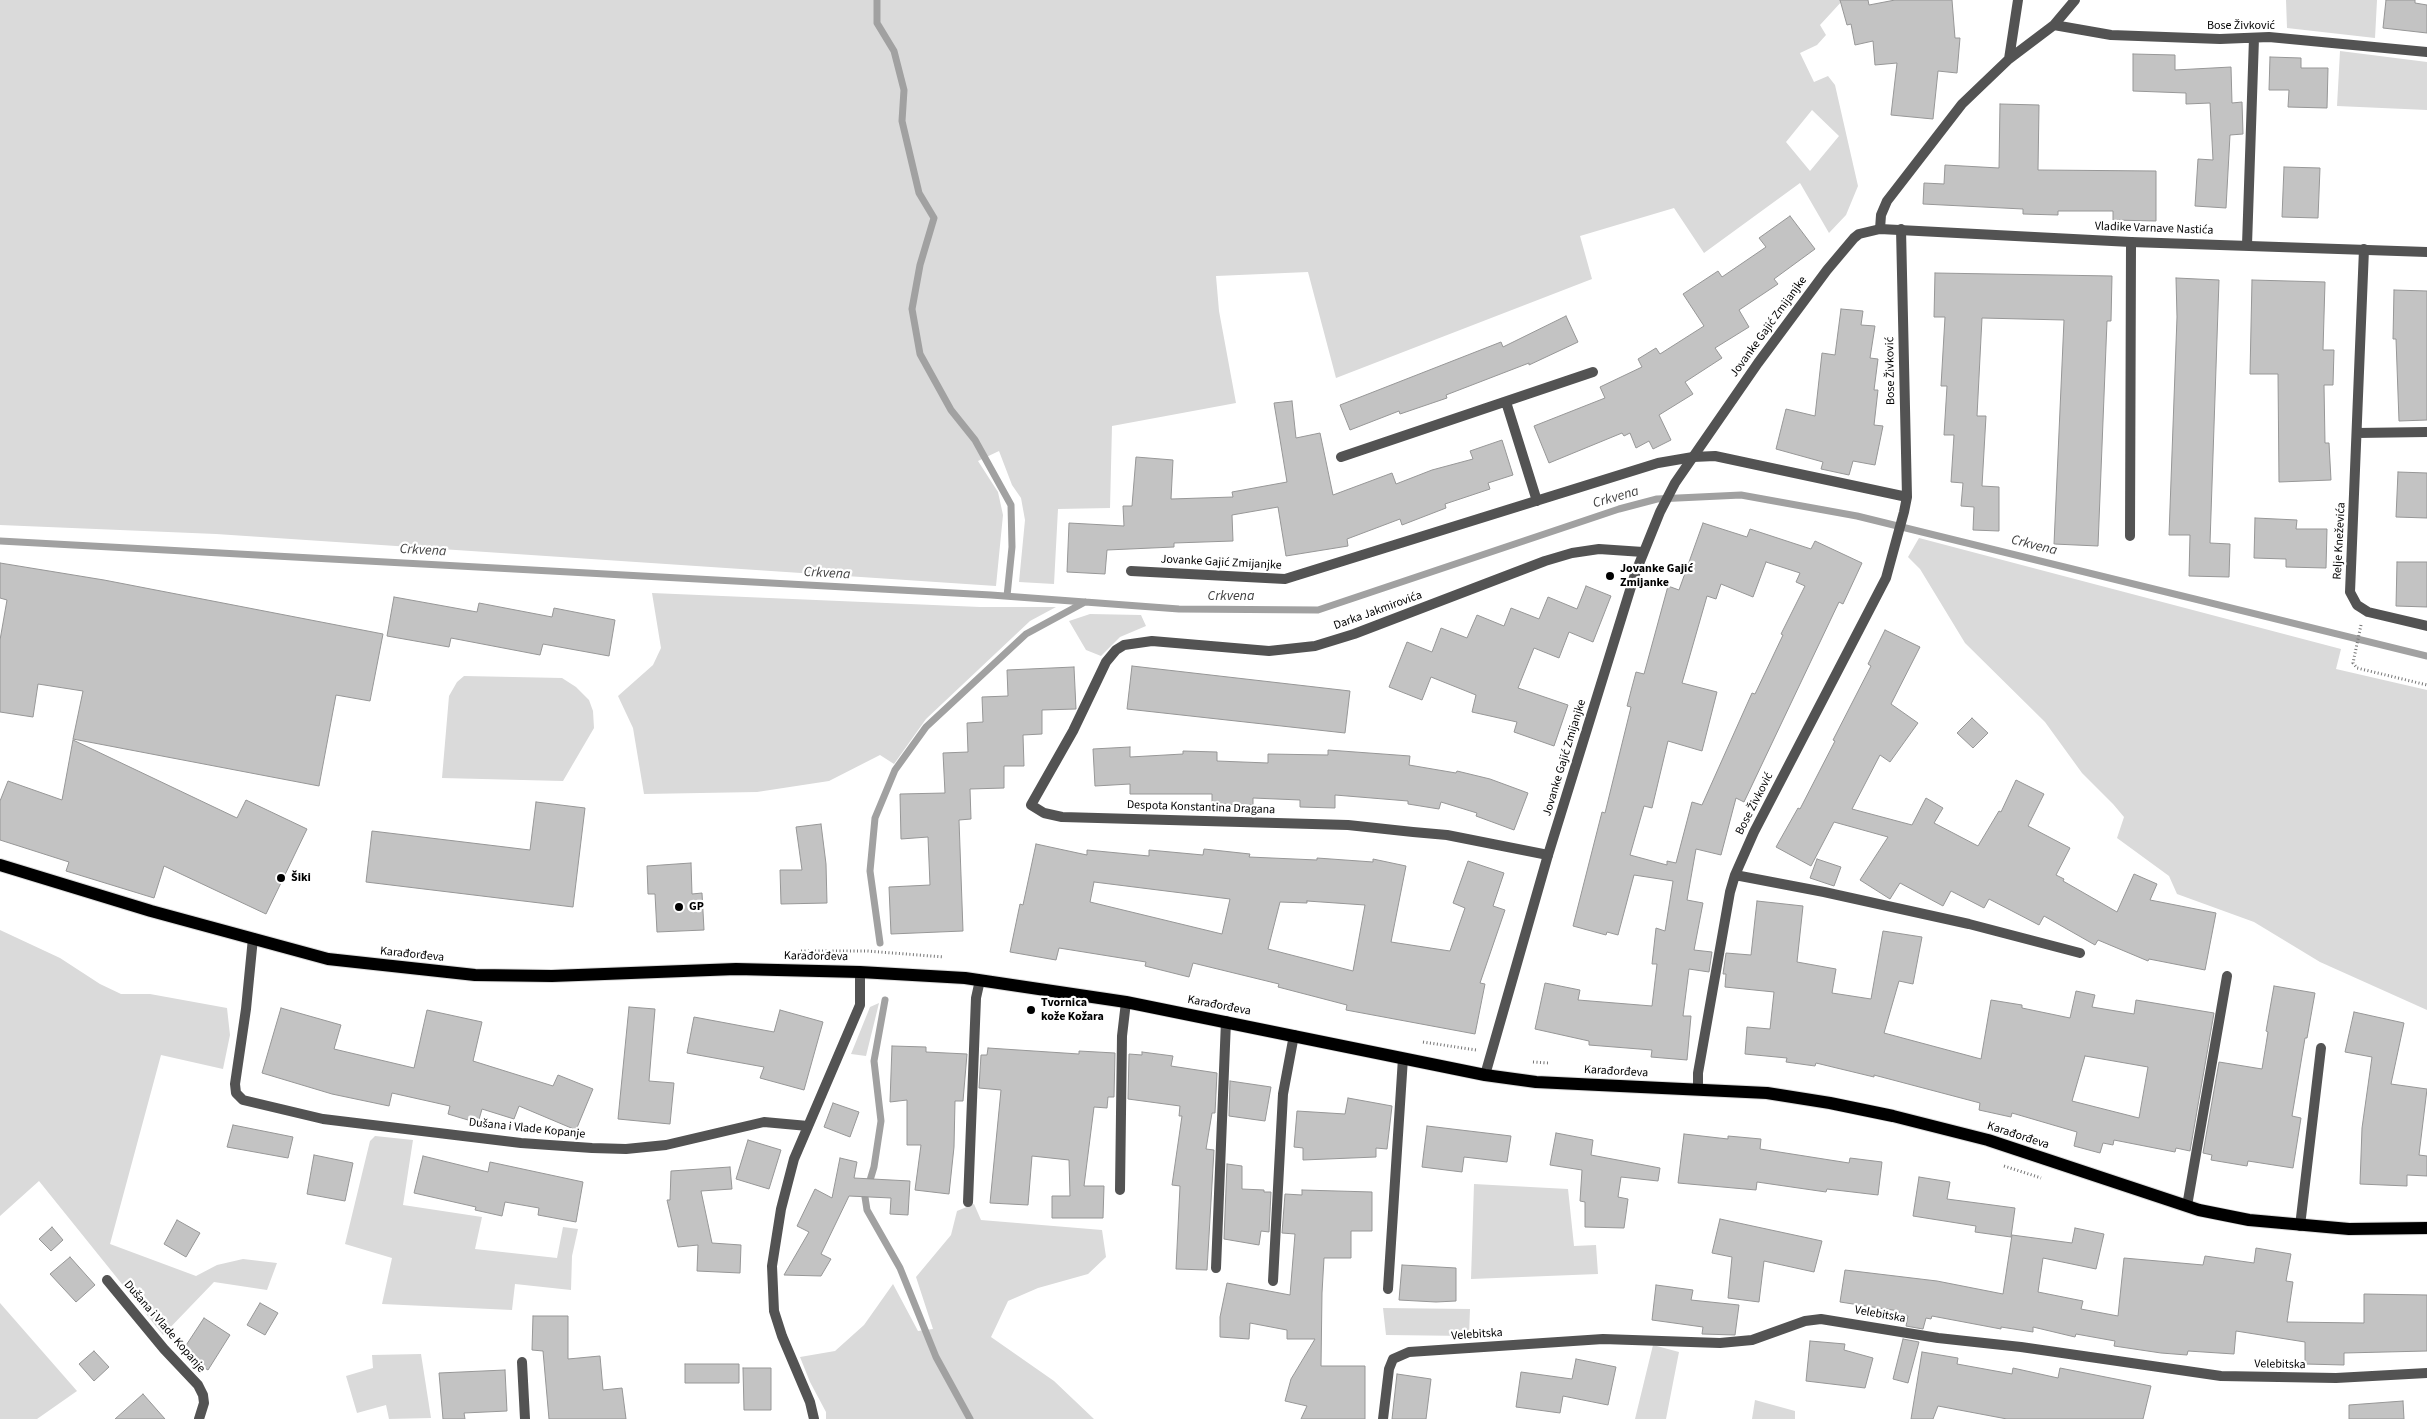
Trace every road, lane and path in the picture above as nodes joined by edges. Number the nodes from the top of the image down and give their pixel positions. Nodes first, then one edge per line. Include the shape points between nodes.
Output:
1 (2018, 0) edge
2 (2075, 0) edge
3 (2054, 25) junction
4 (2254, 38) junction
5 (2427, 52) edge
6 (2009, 59) junction
7 (1880, 229) junction
8 (1901, 229) junction
9 (2131, 242) junction
10 (2247, 245) junction
11 (2364, 249) junction
12 (2427, 252) edge
13 (1593, 372) dead end
14 (1506, 402) junction
15 (2427, 432) edge
16 (2357, 433) junction
17 (1341, 457) dead end
18 (1693, 457) junction
19 (1907, 497) junction
20 (1537, 501) junction
21 (2130, 536) dead end
22 (1643, 552) junction
23 (1131, 570) dead end
24 (2361, 624) dead end
25 (2427, 626) edge
26 (1116, 650) joint
27 (2427, 685) edge
28 (1548, 855) junction
29 (0, 865) edge
30 (1735, 875) junction
31 (253, 938) junction
32 (2080, 953) dead end
33 (860, 972) junction
34 (2227, 976) dead end
35 (980, 980) junction
36 (1126, 1002) junction
37 (1226, 1021) junction
38 (1294, 1036) junction
39 (2321, 1048) dead end
40 (1403, 1058) junction
41 (1485, 1075) junction
42 (1698, 1089) junction
43 (808, 1126) junction
44 (1998, 1164) dead end
45 (2042, 1179) dead end
46 (1120, 1190) dead end
47 (968, 1202) dead end
48 (2187, 1206) junction
49 (2300, 1226) junction
50 (2427, 1228) edge
51 (1216, 1268) dead end
52 (107, 1280) dead end
53 (1273, 1281) dead end
54 (1388, 1289) dead end
55 (522, 1362) dead end
56 (2427, 1374) edge
57 (199, 1419) edge
58 (525, 1419) edge
59 (814, 1419) edge
60 (1383, 1419) edge

1 - 6 street
2 - 3 street
3 - 4 street, Bose Živković via 2111,35
3 - 6 street
4 - 5 street, Bose Živković
4 - 10 street
6 - 7 street via 1962,104 1922,154 1887,201
7 - 8 street, Vladike Varnave Nastića
7 - 18 street, Jovanke Gajić Zmijanjke via 1859,234 1843,250 1758,363
8 - 9 street, Vladike Varnave Nastića
8 - 19 street, Bose Živković
9 - 10 street, Vladike Varnave Nastića
9 - 21 street
10 - 11 street, Vladike Varnave Nastića
11 - 12 street, Vladike Varnave Nastića
11 - 16 street, Relje Kneževića
13 - 14 street
14 - 17 street
14 - 20 street
15 - 16 street
16 - 25 street, Relje Kneževića via 2352,599 2368,612
18 - 19 street via 1715,456
18 - 20 street, Jovanke Gajić Zmijanjke via 1658,463
18 - 22 street, Jovanke Gajić Zmijanjke via 1675,483
19 - 30 street, Bose Živković via 1895,551 1872,606 1754,832
20 - 23 street, Jovanke Gajić Zmijanjke via 1285,579
22 - 26 street, Darka Jakmirovića via 1600,549 1572,553 1315,646 1269,651 1152,642 1132,643
22 - 28 street, Jovanke Gajić Zmijanjke
24 - 27 path via 2353,663 2356,668
26 - 28 street, Despota Konstantina Dragana via 1106,662 1073,731 1031,805 1044,813 1062,817 1348,826 1447,835
28 - 41 street, Jovanke Gajić Zmijanjke
29 - 31 main road, Karađorđeva
30 - 32 street via 1969,924
30 - 42 street, Bose Živković via 1699,1064
31 - 33 main road, Karađorđeva via 328,959 475,975 552,976 736,969
31 - 43 street, Dušana i Vlade Kopanje via 235,1084 236,1093 242,1100 323,1119 521,1143 592,1148 626,1149 666,1144 764,1122
33 - 35 main road, Karađorđeva
33 - 43 street via 860,1005
34 - 48 street
35 - 36 main road, Karađorđeva
35 - 47 street via 976,998
36 - 37 main road, Karađorđeva
36 - 46 street via 1122,1036
37 - 38 main road, Karađorđeva
37 - 51 street
38 - 40 main road, Karađorđeva
38 - 53 street via 1283,1094
39 - 49 street
40 - 41 main road, Karađorđeva
40 - 54 street
41 - 42 main road, Karađorđeva via 1536,1082
42 - 48 main road, Karađorđeva via 1767,1093 1893,1116 1988,1140
43 - 59 street via 794,1159 781,1209 771,1284 782,1336 806,1389
44 - 45 path
48 - 49 main road, Karađorđeva via 2250,1220
49 - 50 main road, Karađorđeva
52 - 57 street, Dušana i Vlade Kopanje via 198,1385 204,1395
55 - 58 street
56 - 60 street, Velebitska via 2336,1378 2221,1376 1820,1319 1805,1321 1752,1340 1720,1343 1603,1339 1409,1352 1393,1359 1389,1369

